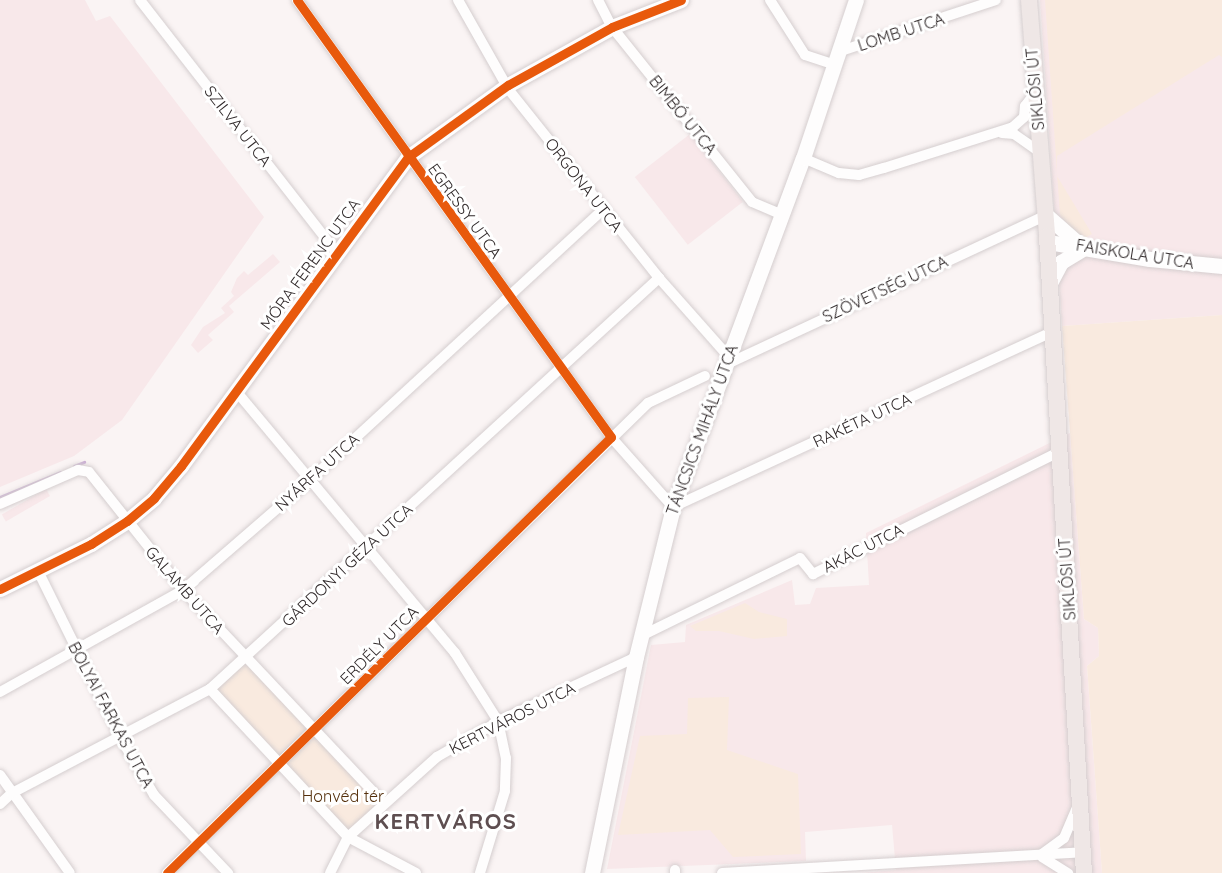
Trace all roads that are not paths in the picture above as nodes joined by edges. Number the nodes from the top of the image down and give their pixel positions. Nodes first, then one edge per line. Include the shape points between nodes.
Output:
1 (140, 0) edge
2 (297, 0) edge
3 (458, 0) edge
4 (598, 0) edge
5 (681, 0) edge
6 (770, 0) edge
7 (856, 0) edge
8 (996, 0) edge
9 (1029, 0) edge
10 (612, 27) junction
11 (838, 58) junction
12 (506, 86) junction
13 (1036, 92) junction
14 (981, 136) junction
15 (1040, 152) junction
16 (408, 158) junction
17 (803, 159) junction
18 (603, 210) junction
19 (782, 215) junction
20 (1046, 215) junction
21 (1048, 242) junction
22 (1084, 248) junction
23 (337, 253) junction
24 (1222, 266) edge
25 (659, 278) junction
26 (1050, 286) junction
27 (509, 296) junction
28 (1052, 332) junction
29 (727, 361) junction
30 (560, 365) junction
31 (705, 376) dead end
32 (236, 391) junction
33 (612, 437) junction
34 (1059, 452) junction
35 (311, 479) junction
36 (0, 504) edge
37 (673, 507) junction
38 (127, 521) junction
39 (368, 547) junction
40 (38, 571) junction
41 (0, 589) edge
42 (183, 590) junction
43 (428, 619) junction
44 (641, 636) junction
45 (76, 649) junction
46 (636, 657) junction
47 (245, 659) junction
48 (210, 689) junction
49 (0, 692) edge
50 (498, 722) junction
51 (313, 731) junction
52 (120, 737) junction
53 (281, 763) junction
54 (0, 775) edge
55 (12, 793) junction
56 (382, 802) junction
57 (1079, 803) junction
58 (0, 804) edge
59 (348, 837) junction
60 (196, 843) junction
61 (1082, 852) junction
62 (1039, 855) junction
63 (852, 870) edge
64 (70, 873) edge
65 (167, 873) edge
66 (228, 873) edge
67 (330, 873) edge
68 (416, 873) edge
69 (480, 873) edge
70 (592, 873) edge
71 (722, 873) edge
72 (1068, 873) edge
73 (1084, 873) edge

1 - 23 street, SZILVA UTCA
2 - 16 street, EGRESSY UTCA
3 - 12 street, ORGONA UTCA
4 - 10 street, BIMBÓ UTCA
5 - 10 street, MÓRA FERENC UTCA
6 - 11 street via 805,55
7 - 11 street, TÁNCSICS MIHÁLY UTCA
8 - 11 street, LOMB UTCA
9 - 13 main road, SIKLÓSI ÚT
10 - 12 street, MÓRA FERENC UTCA
10 - 19 street, BIMBÓ UTCA via 752,202
11 - 17 street, TÁNCSICS MIHÁLY UTCA
12 - 16 street, MÓRA FERENC UTCA
12 - 18 street, ORGONA UTCA
13 - 14 street via 1019,123
13 - 15 main road, SIKLÓSI ÚT
14 - 15 street via 1014,134
14 - 17 street via 859,175 828,171
15 - 20 main road, SIKLÓSI ÚT
16 - 23 street, MÓRA FERENC UTCA
16 - 27 street, EGRESSY UTCA
17 - 19 street, TÁNCSICS MIHÁLY UTCA
18 - 25 street, ORGONA UTCA
18 - 27 street, NYÁRFA UTCA
19 - 29 street, TÁNCSICS MIHÁLY UTCA
20 - 21 main road, SIKLÓSI ÚT
20 - 22 street
20 - 29 street, SZÖVETSÉG UTCA
21 - 22 street, FAISKOLA UTCA
21 - 26 main road, SIKLÓSI ÚT
22 - 24 street, FAISKOLA UTCA
22 - 26 street via 1054,269
23 - 32 street, MÓRA FERENC UTCA
25 - 29 street, ORGONA UTCA
25 - 30 street, GÁRDONYI GÉZA UTCA
26 - 28 main road, SIKLÓSI ÚT
27 - 30 street, EGRESSY UTCA
27 - 35 street, NYÁRFA UTCA
28 - 34 main road, SIKLÓSI ÚT
28 - 37 street, RAKÉTA UTCA
29 - 37 street, TÁNCSICS MIHÁLY UTCA
30 - 33 street, EGRESSY UTCA
30 - 39 street, GÁRDONYI GÉZA UTCA
31 - 33 street, ERDÉLY UTCA via 648,403
32 - 35 street
32 - 38 street, MÓRA FERENC UTCA via 182,466
33 - 37 street, EGRESSY UTCA
33 - 43 street, ERDÉLY UTCA
34 - 44 street, AKÁC UTCA via 813,574 800,558
34 - 57 main road, SIKLÓSI ÚT
35 - 39 street
35 - 42 street, NYÁRFA UTCA
36 - 38 street, GALAMB UTCA via 84,469
37 - 44 street, TÁNCSICS MIHÁLY UTCA
38 - 40 street, MÓRA FERENC UTCA
38 - 42 street, GALAMB UTCA
39 - 43 street
39 - 47 street, GÁRDONYI GÉZA UTCA
40 - 41 street, MÓRA FERENC UTCA
40 - 45 street, BOLYAI FARKAS UTCA
42 - 45 street, NYÁRFA UTCA
42 - 47 street, GALAMB UTCA
43 - 50 street via 481,689
43 - 51 street, ERDÉLY UTCA
44 - 46 street, TÁNCSICS MIHÁLY UTCA
45 - 49 street, NYÁRFA UTCA
45 - 52 street, BOLYAI FARKAS UTCA
46 - 50 street, KERTVÁROS UTCA
46 - 70 street, TÁNCSICS MIHÁLY UTCA
47 - 48 street, GÁRDONYI GÉZA UTCA
47 - 51 street
48 - 52 street, GÁRDONYI GÉZA UTCA
48 - 53 street
50 - 56 street, KERTVÁROS UTCA via 437,757
50 - 69 street via 506,758 505,791
51 - 53 street, ERDÉLY UTCA
51 - 56 street
52 - 55 street, GÁRDONYI GÉZA UTCA
52 - 60 street, BOLYAI FARKAS UTCA via 154,795
53 - 59 street
53 - 60 street, ERDÉLY UTCA
54 - 55 street
55 - 58 street, GÁRDONYI GÉZA UTCA
55 - 64 street
56 - 59 street, KERTVÁROS UTCA
57 - 61 main road, SIKLÓSI ÚT
57 - 62 street via 1069,831
59 - 67 street, KERTVÁROS UTCA
59 - 68 street
60 - 65 street, ERDÉLY UTCA
60 - 66 street, BOLYAI FARKAS UTCA
61 - 62 street
61 - 73 main road, SIKLÓSI ÚT
62 - 63 street
62 - 72 street
63 - 71 street

